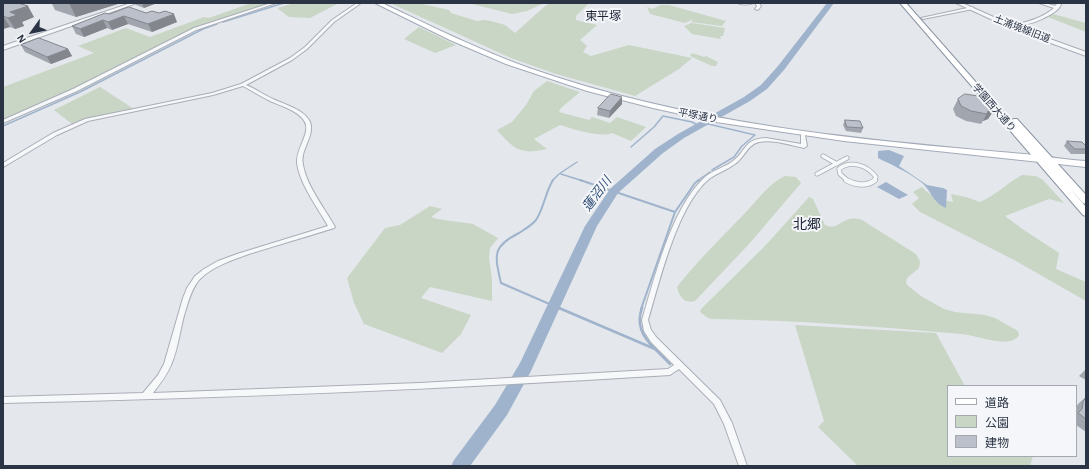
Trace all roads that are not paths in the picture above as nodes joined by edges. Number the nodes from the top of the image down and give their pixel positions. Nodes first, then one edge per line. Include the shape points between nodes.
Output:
1 (134, 3) edge
2 (274, 3) edge
3 (359, 3) edge
4 (378, 3) edge
5 (740, 3) edge
6 (752, 3) edge
7 (758, 3) edge
8 (903, 3) edge
9 (909, 3) edge
10 (958, 3) edge
11 (1041, 3) edge
12 (1060, 3) edge
13 (972, 8) junction
14 (1057, 8) junction
15 (757, 9) dead end
16 (923, 18) junction
17 (1012, 27) junction
18 (3, 48) edge
19 (1086, 54) edge
20 (243, 85) junction
21 (3, 122) edge
22 (803, 134) junction
23 (823, 156) dead end
24 (848, 158) dead end
25 (1044, 158) junction
26 (1086, 160) edge
27 (839, 164) junction
28 (1086, 164) edge
29 (3, 165) edge
30 (817, 174) dead end
31 (1086, 201) edge
32 (1086, 213) edge
33 (679, 364) junction
34 (145, 397) junction
35 (3, 400) edge
36 (743, 466) edge

1 - 18 street
2 - 21 street via 196,29 75,90
3 - 20 street via 333,21 291,59
4 - 22 main road, 平塚通り via 489,55 530,71 610,95 705,118
5 - 6 street
7 - 15 street
8 - 25 main road, 学園西大通り
9 - 16 main road, 学園西大通り
10 - 13 street, 土浦境線旧道
11 - 14 street
12 - 14 street
13 - 16 street
13 - 17 street, 土浦境線旧道
14 - 17 street via 1046,17
16 - 25 main road, 学園西大通り
17 - 19 street, 土浦境線旧道
20 - 29 street via 213,94 87,120 55,134
20 - 34 street via 295,109 308,122 309,134 303,144 300,162 307,182 332,227 235,256 197,278 188,295 168,365
22 - 25 main road, 平塚通り
22 - 33 street via 804,146 755,141 738,160 704,180 680,215 645,320 654,340
23 - 27 street
24 - 27 street
25 - 26 main road
25 - 28 main road
25 - 31 main road, 学園西大通り
25 - 32 main road, 学園西大通り
27 - 27 street via 853,164 865,168 874,174 875,181 866,185 848,181 840,174
27 - 30 street
33 - 34 street via 670,372 512,382
33 - 36 street via 717,402 728,423
34 - 35 street

